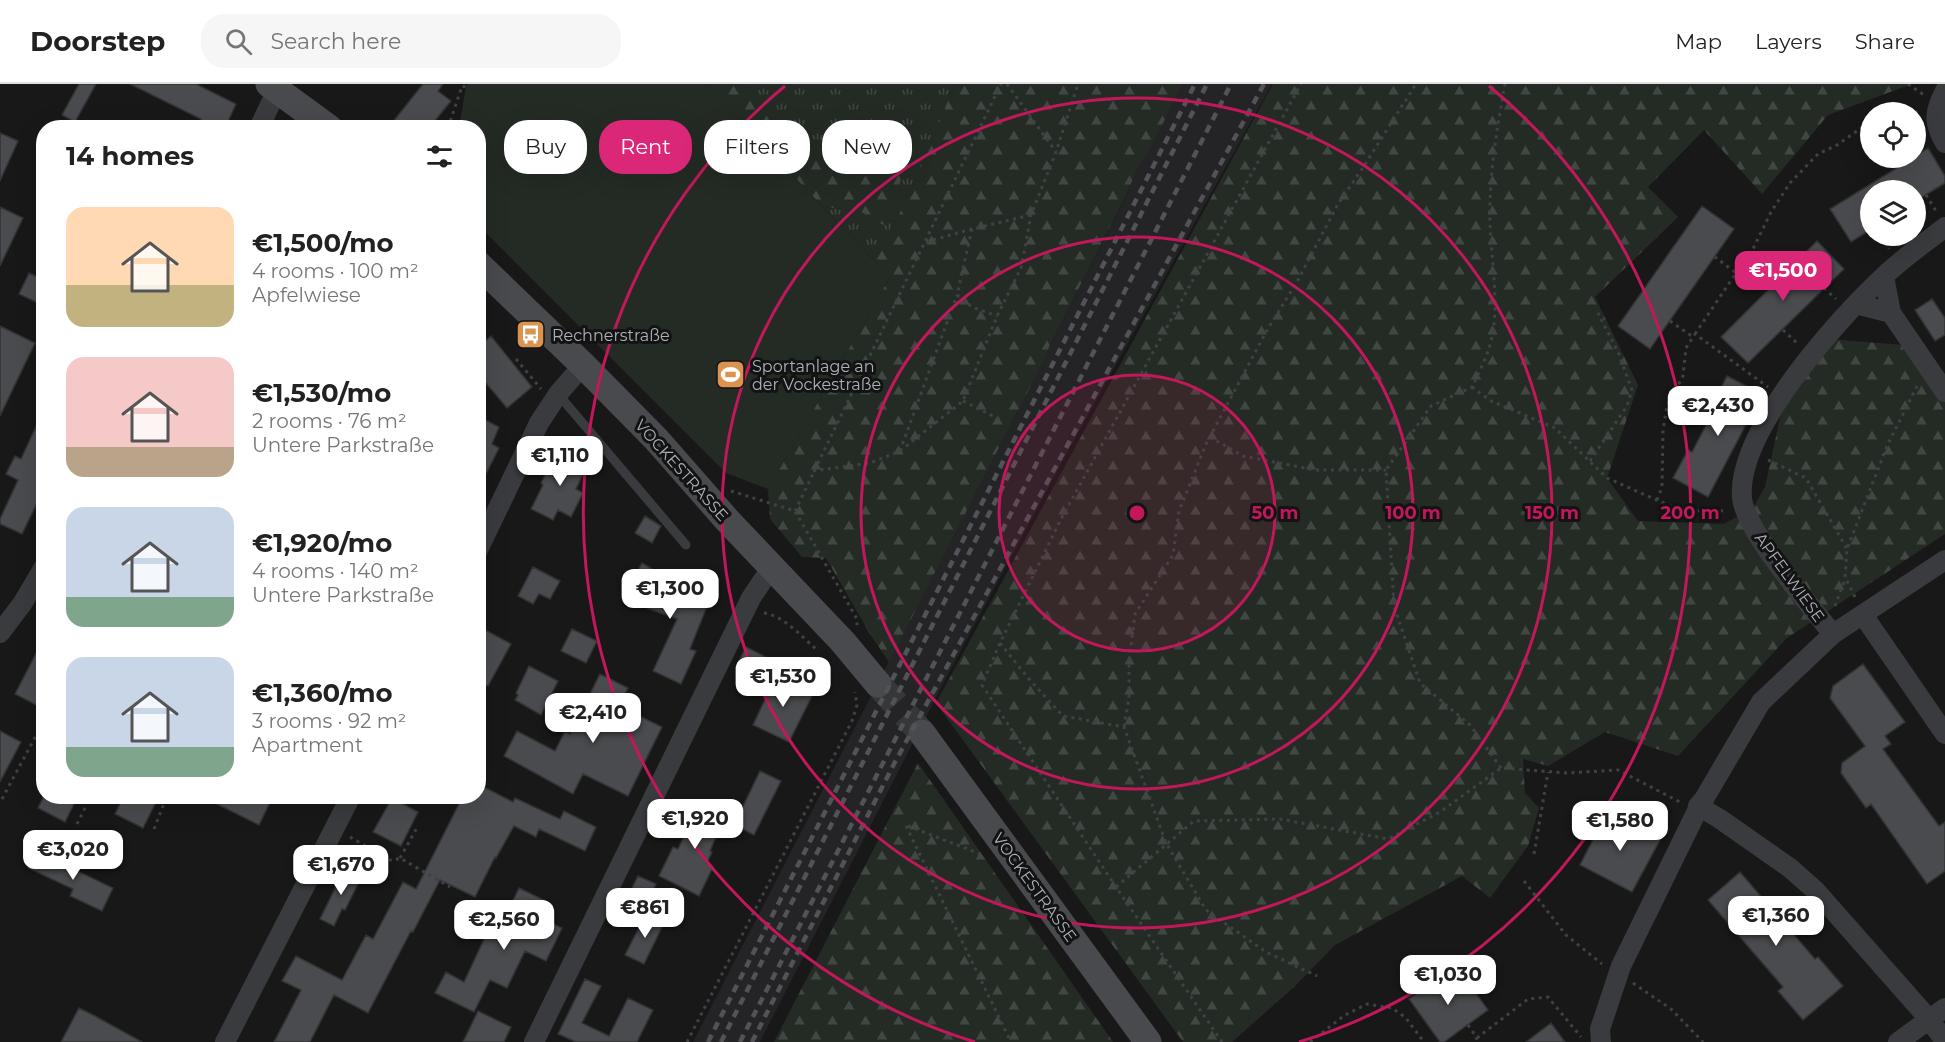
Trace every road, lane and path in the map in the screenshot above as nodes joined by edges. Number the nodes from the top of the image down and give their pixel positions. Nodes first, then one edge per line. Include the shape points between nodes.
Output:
1 (1001, 84) edge
2 (1007, 84) edge
3 (1078, 84) edge
4 (1301, 84) edge
5 (1416, 84) edge
6 (1505, 84) edge
7 (273, 87) edge
8 (466, 87) dead end
9 (1945, 91) edge
10 (1926, 113) edge
11 (1936, 113) junction
12 (262, 120) edge
13 (318, 120) edge
14 (450, 120) edge
15 (1860, 129) edge
16 (1945, 143) edge
17 (1056, 152) junction
18 (1031, 215) junction
19 (1945, 227) edge
20 (972, 229) junction
21 (926, 242) junction
22 (1715, 257) dead end
23 (486, 272) edge
24 (1736, 273) junction
25 (1884, 276) junction
26 (957, 295) junction
27 (1856, 304) junction
28 (1598, 313) dead end
29 (1891, 313) junction
30 (997, 316) junction
31 (1670, 321) dead end
32 (1694, 335) junction
33 (516, 359) dead end
34 (584, 365) junction
35 (1928, 366) junction
36 (1472, 387) junction
37 (1945, 392) edge
38 (1781, 396) junction
39 (554, 398) junction
40 (963, 401) junction
41 (1000, 420) dead end
42 (1210, 437) junction
43 (900, 451) junction
44 (1750, 452) junction
45 (1590, 461) junction
46 (1386, 470) junction
47 (813, 471) junction
48 (730, 490) dead end
49 (1657, 500) junction
50 (1744, 507) junction
51 (795, 511) junction
52 (486, 523) edge
53 (686, 545) dead end
54 (1847, 549) junction
55 (1945, 560) edge
56 (774, 570) junction
57 (1845, 577) junction
58 (36, 580) edge
59 (745, 610) junction
60 (1863, 615) junction
61 (857, 627) dead end
62 (1830, 631) junction
63 (0, 633) edge
64 (1000, 643) junction
65 (819, 652) dead end
66 (866, 684) joint
67 (1124, 727) junction
68 (922, 733) tunnel mouth
69 (1945, 734) edge
70 (36, 735) edge
71 (1501, 768) junction
72 (1548, 772) junction
73 (2, 799) dead end
74 (87, 804) edge
75 (164, 804) edge
76 (347, 804) edge
77 (1698, 809) junction
78 (77, 824) dead end
79 (418, 826) dead end
80 (335, 829) junction
81 (154, 830) dead end
82 (1166, 843) junction
83 (1534, 854) dead end
84 (984, 856) dead end
85 (400, 858) junction
86 (450, 887) dead end
87 (1116, 888) junction
88 (1816, 891) junction
89 (1780, 918) dead end
90 (1317, 976) dead end
91 (1937, 1013) edge
92 (1468, 1025) dead end
93 (1477, 1038) junction
94 (1945, 1041) edge
95 (225, 1042) edge
96 (534, 1042) edge
97 (687, 1042) edge
98 (1011, 1042) edge
99 (1148, 1042) edge
100 (1222, 1042) edge
101 (1310, 1042) edge
102 (1424, 1042) edge
103 (1473, 1042) edge
104 (1585, 1042) edge
105 (1601, 1042) edge
106 (1898, 1042) edge

1 - 21 path
2 - 17 path
3 - 17 path
4 - 64 path via 1060,519
5 - 42 path via 1338,204
6 - 36 path via 1490,202 1495,301 1490,345
7 - 12 street
7 - 13 main road
8 - 14 path via 462,86
9 - 11 street
10 - 11 path
11 - 16 street
15 - 24 path via 1818,154 1790,183
17 - 18 path
18 - 20 path
18 - 30 path via 1021,267
19 - 25 street, APFELWIESE
20 - 21 path
20 - 26 path
21 - 47 path
22 - 24 path
23 - 34 main road, VOCKESTRASSE
24 - 32 path
25 - 27 street, APFELWIESE
25 - 29 street
26 - 30 path via 972,307
26 - 43 path
27 - 29 street
27 - 38 street, APFELWIESE
28 - 45 path via 1632,390 1627,406
29 - 35 street
30 - 40 path
31 - 32 path
32 - 38 path
32 - 49 path via 1686,348 1683,376 1667,406 1662,487
33 - 39 path
34 - 39 street
34 - 56 main road, VOCKESTRASSE
35 - 37 street
35 - 54 path via 1887,446
36 - 45 path via 1491,401 1555,428
36 - 46 path via 1431,406
38 - 44 street, APFELWIESE
39 - 52 street
39 - 53 lane
40 - 41 path
40 - 43 path
42 - 46 path via 1243,456 1315,470
42 - 67 path via 1179,511 1173,555 1135,614
43 - 47 path via 870,463
44 - 50 street, APFELWIESE via 1742,488
44 - 54 path via 1806,478
45 - 49 path via 1607,478
46 - 71 path via 1394,606 1420,683 1470,725
47 - 51 path
48 - 51 path
49 - 50 path via 1677,509 1715,512
50 - 62 street, APFELWIESE via 1766,548
51 - 61 path via 857,619
54 - 57 path
55 - 60 street
56 - 59 street via 763,580
56 - 66 main road, VOCKESTRASSE via 843,642
57 - 60 path
57 - 62 path
58 - 63 street
59 - 65 path via 772,614
59 - 96 street
60 - 62 street
60 - 69 street
62 - 77 street via 1761,702
64 - 67 path via 1063,716
64 - 87 path via 982,685
66 - 97 path via 852,722
67 - 82 path
68 - 99 main road, VOCKESTRASSE
70 - 73 path
71 - 72 path
71 - 82 path via 1440,812 1388,839 1280,819 1194,821
72 - 77 path via 1618,770
72 - 83 path
74 - 78 path
75 - 81 path
76 - 80 street
77 - 88 street via 1720,819
77 - 105 street via 1621,966 1600,1029
79 - 85 path
80 - 85 path via 392,861
80 - 95 street
82 - 87 path
82 - 90 path via 1206,910 1266,952
84 - 98 path via 906,826
85 - 86 path
87 - 100 path
88 - 89 path
88 - 91 street
91 - 94 street
91 - 106 street
92 - 93 path
93 - 103 path
93 - 104 path via 1528,999 1548,997
101 - 102 path via 1345,1015 1367,1004 1392,1008 1405,1017

